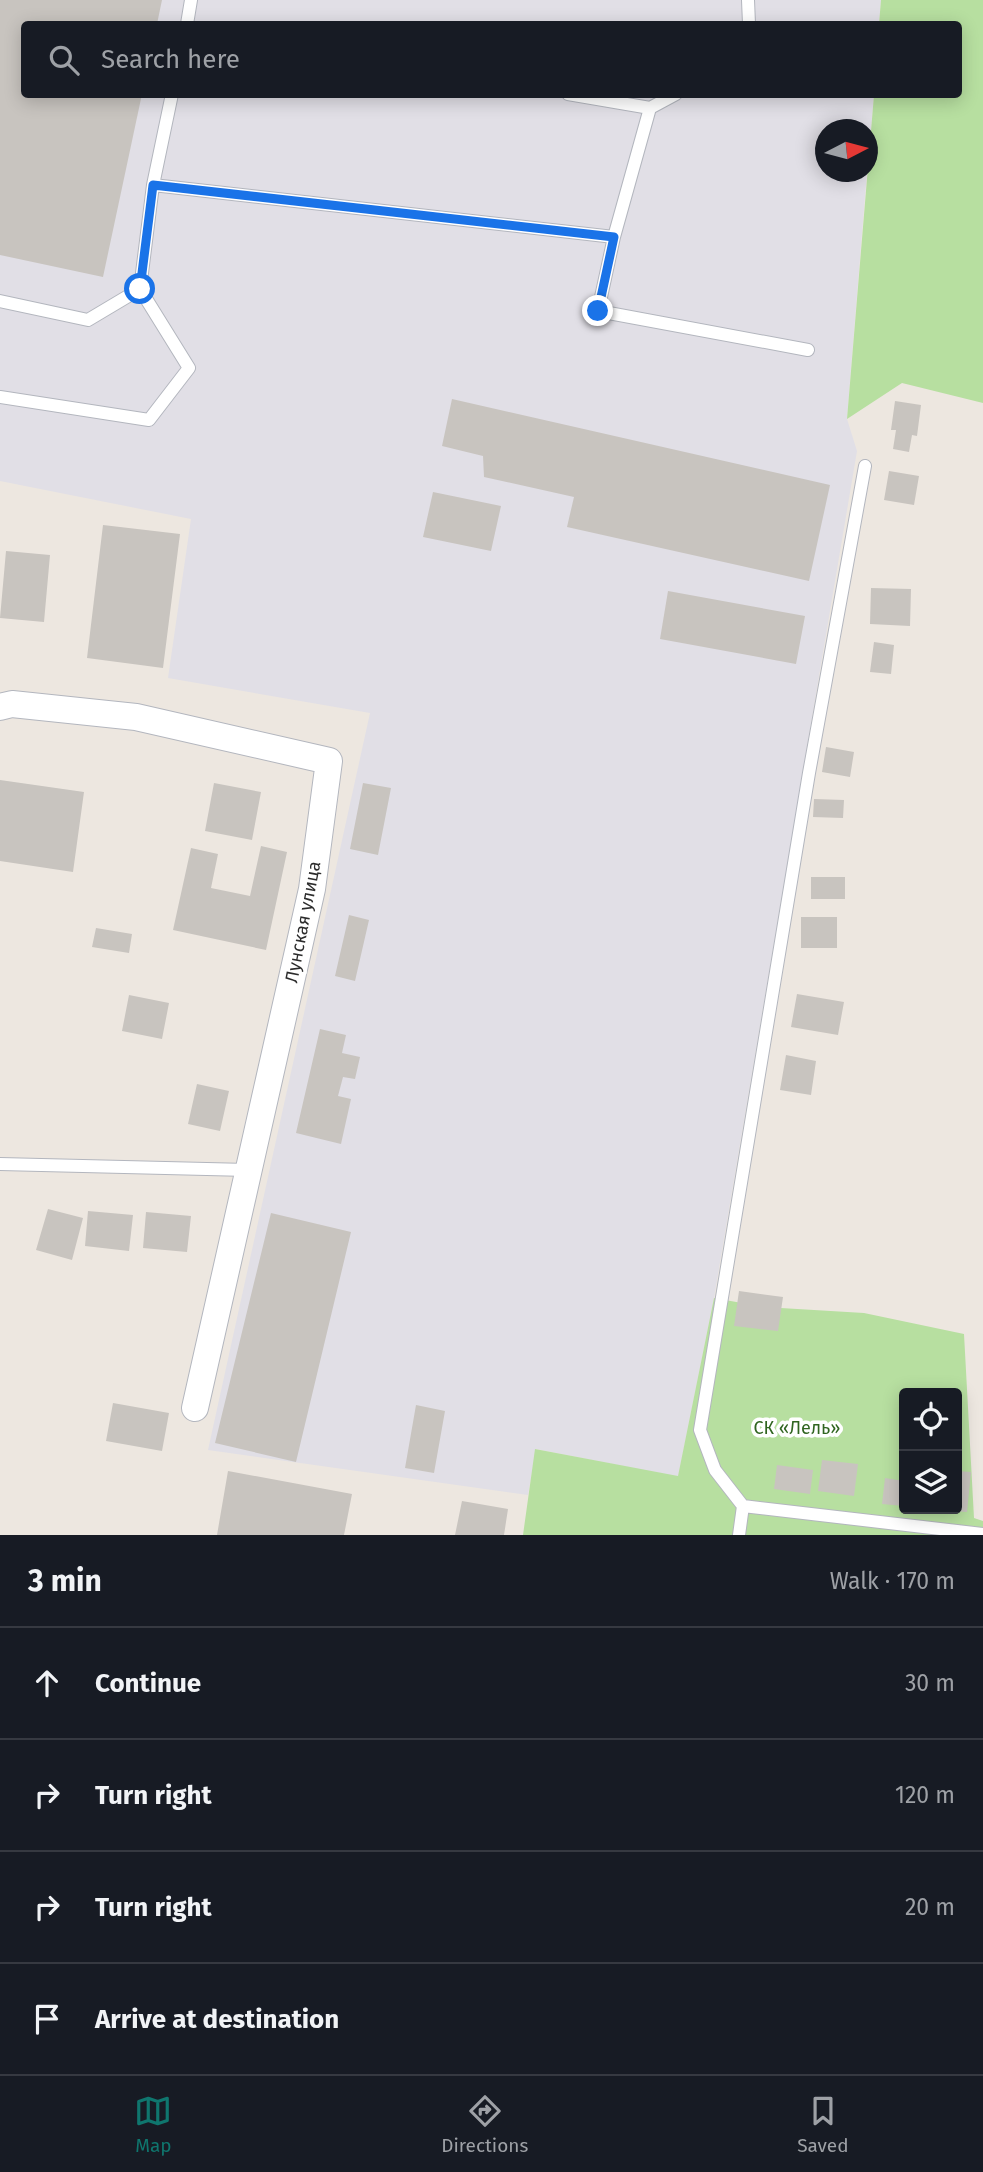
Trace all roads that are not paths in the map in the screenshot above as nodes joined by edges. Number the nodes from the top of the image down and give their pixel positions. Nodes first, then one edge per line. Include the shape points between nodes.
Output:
1 (191, 0) edge
2 (748, 0) edge
3 (188, 21) edge
4 (748, 21) edge
5 (171, 98) edge
6 (591, 98) edge
7 (669, 98) edge
8 (650, 108) junction
9 (153, 185) junction
10 (614, 237) junction
11 (140, 289) junction
12 (0, 301) edge
13 (808, 350) dead end
14 (0, 397) edge
15 (865, 466) dead end
16 (0, 707) edge
17 (0, 1164) edge
18 (248, 1170) junction
19 (195, 1408) dead end
20 (743, 1506) junction
21 (983, 1534) edge
22 (739, 1535) edge

1 - 3 lane
2 - 4 lane
5 - 9 lane
6 - 8 lane
7 - 8 lane
8 - 10 lane
9 - 10 lane
9 - 11 lane
10 - 13 lane via 598,311
11 - 12 lane via 88,320
11 - 14 lane via 188,368 149,420
15 - 20 lane via 700,1430 715,1470
16 - 18 street, Лунская улица via 12,704 136,717 329,761 312,889
17 - 18 lane
18 - 19 street, Лунская улица
20 - 21 lane
20 - 22 lane

